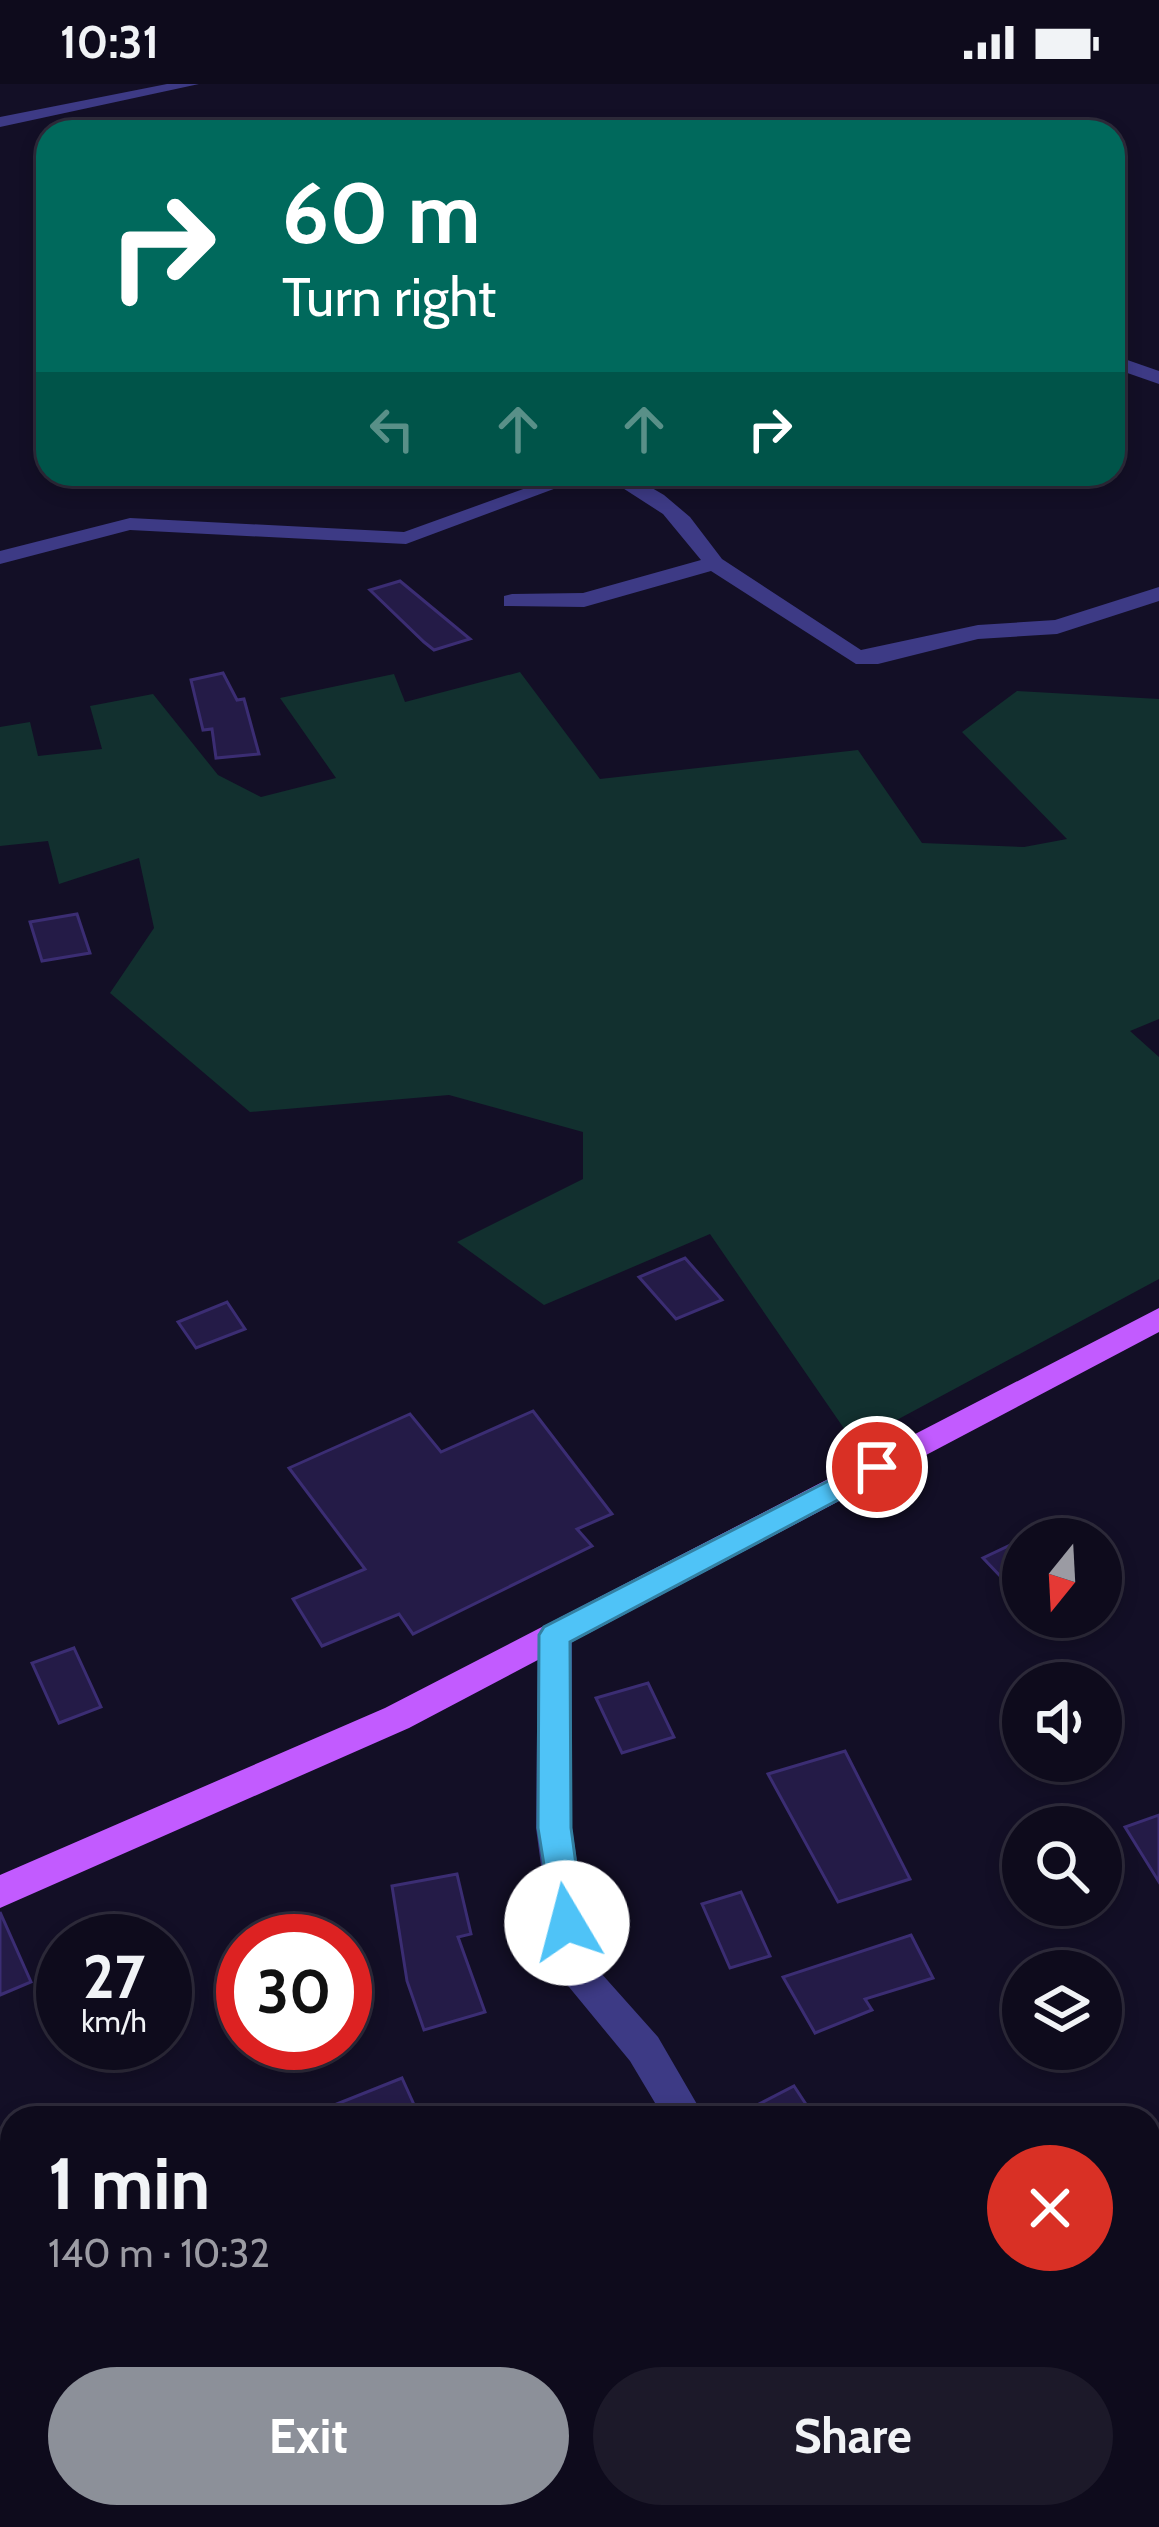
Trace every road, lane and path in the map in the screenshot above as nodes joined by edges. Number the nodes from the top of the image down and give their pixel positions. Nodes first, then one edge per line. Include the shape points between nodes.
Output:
1 (190, 84) edge
2 (0, 122) edge
3 (1125, 365) edge
4 (1159, 378) edge
5 (551, 486) edge
6 (638, 486) edge
7 (0, 558) edge
8 (714, 563) junction
9 (1159, 594) edge
10 (512, 601) dead end
11 (1159, 1319) edge
12 (555, 1635) junction
13 (0, 1892) edge
14 (678, 2106) edge

1 - 2 street
3 - 4 street
5 - 7 street via 406,538 130,524
6 - 8 street via 696,532
8 - 9 street via 856,657 978,632 1057,627
8 - 10 street via 584,600
11 - 12 main road
12 - 13 main road via 397,1718
12 - 14 street via 554,1828 574,1970 644,2050

